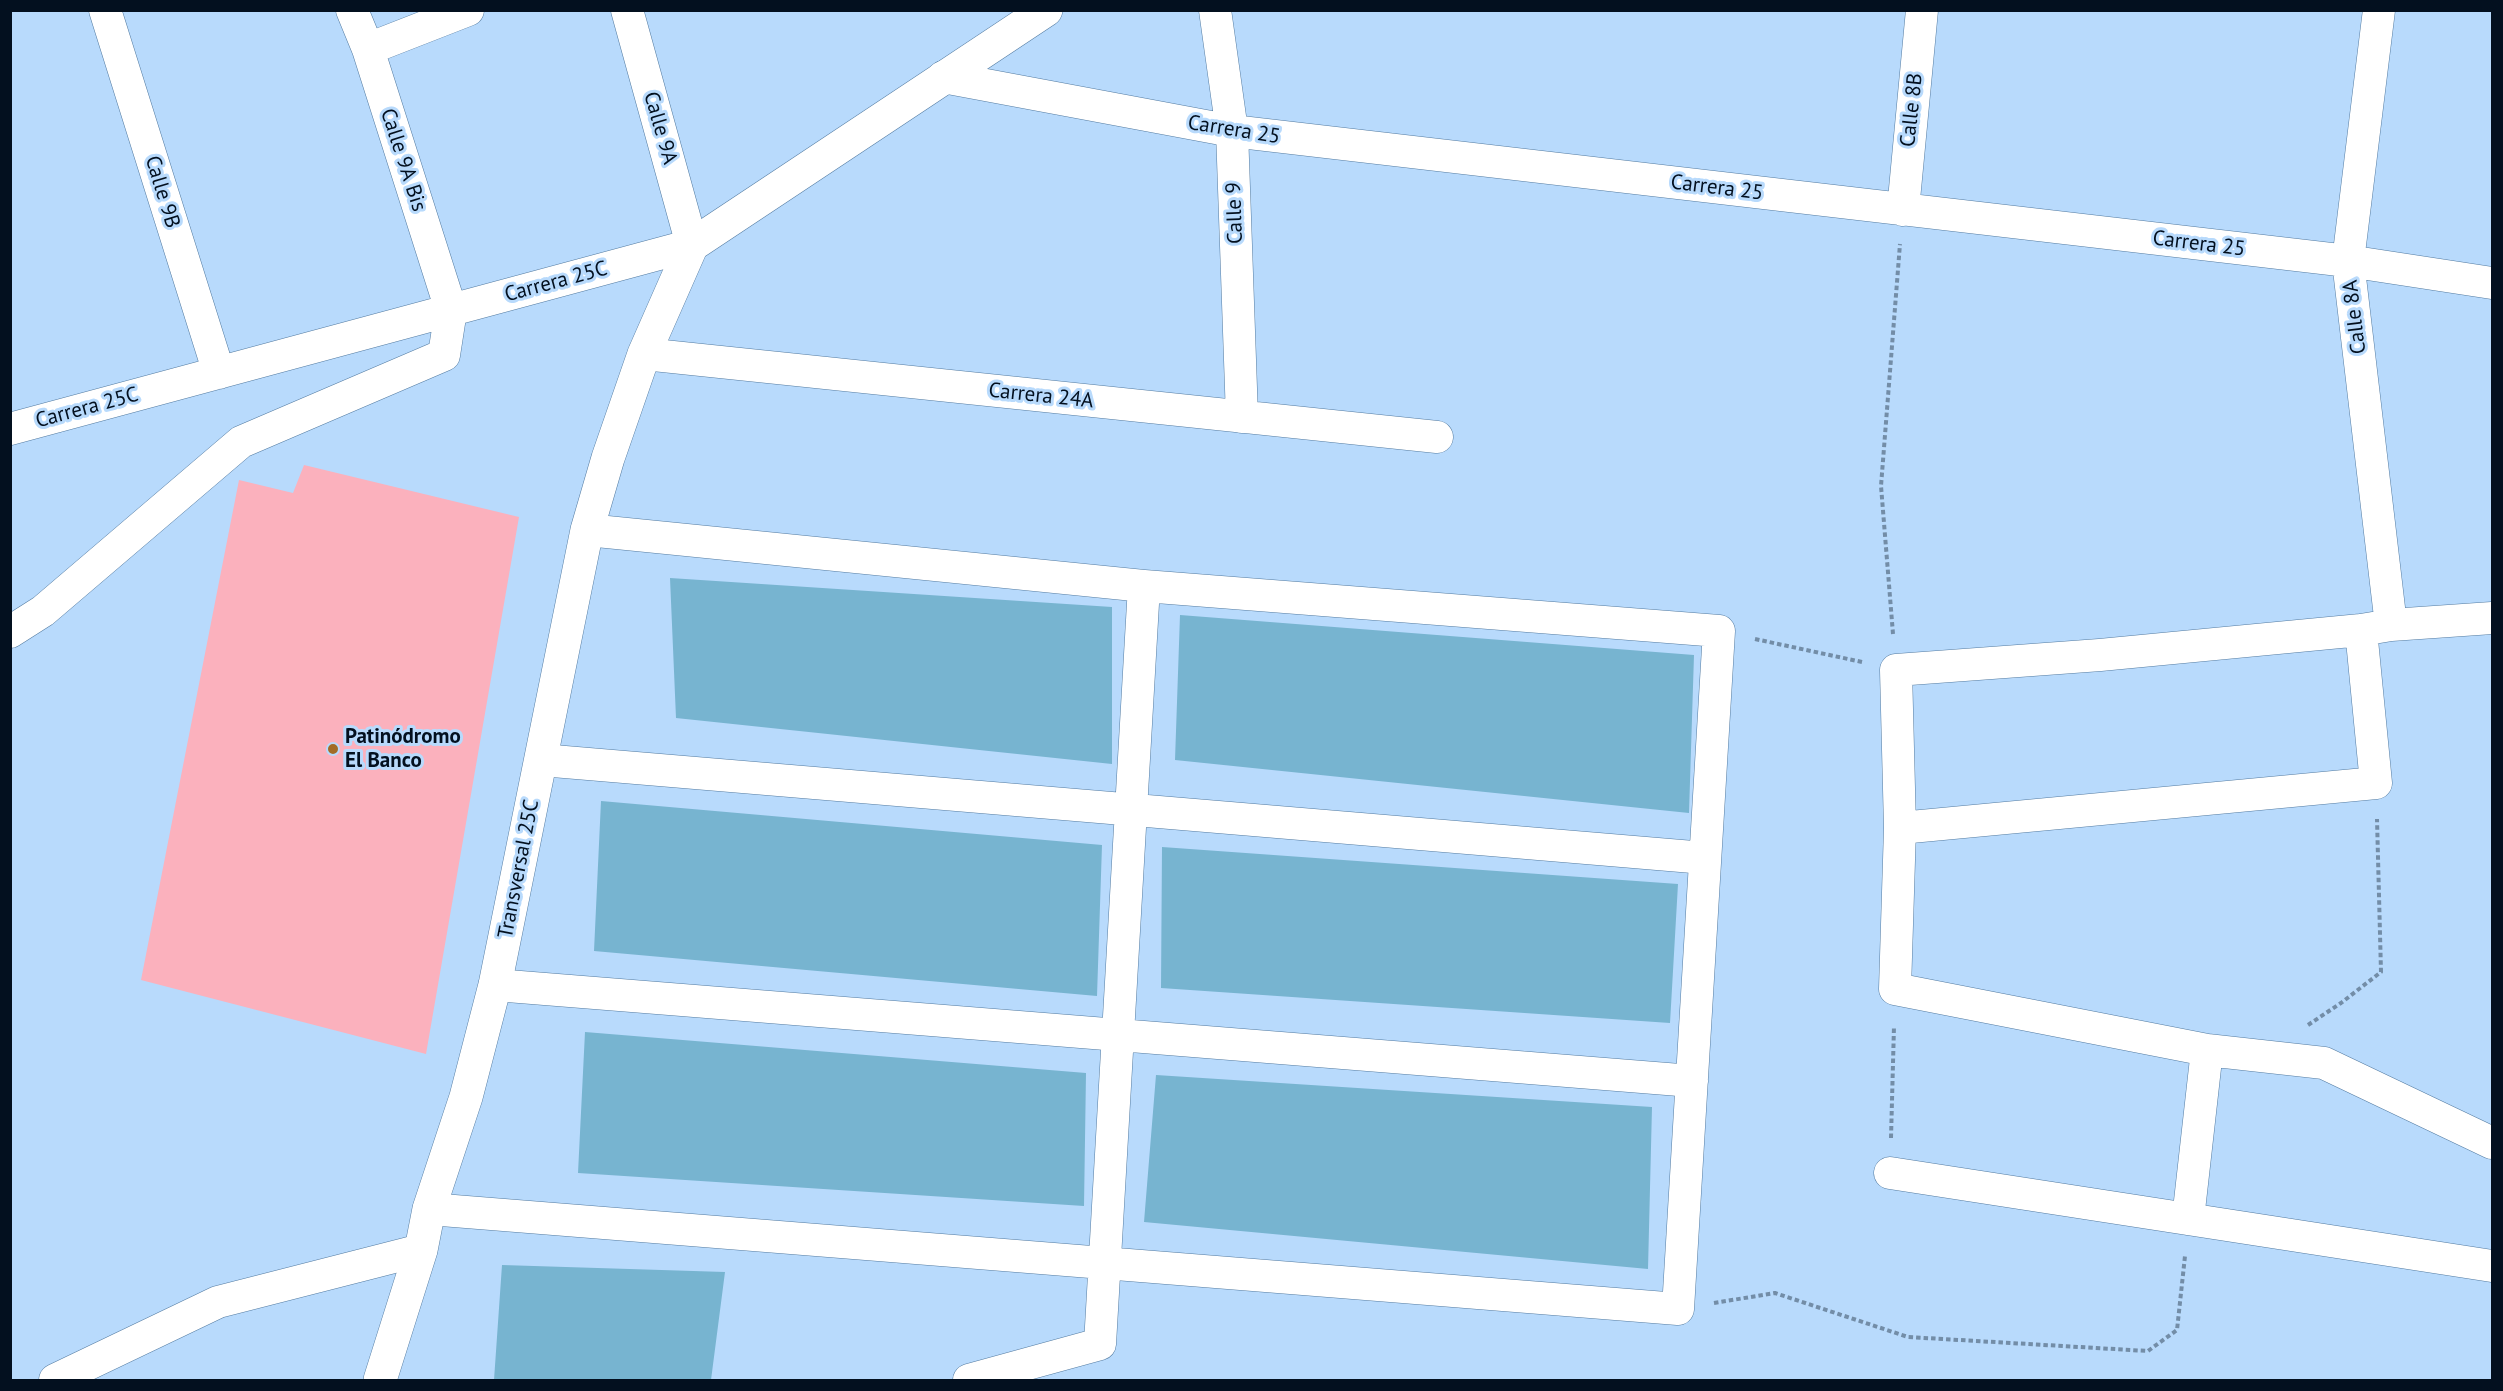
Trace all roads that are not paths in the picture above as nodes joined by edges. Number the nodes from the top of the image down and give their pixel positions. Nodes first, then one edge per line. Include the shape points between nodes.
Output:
1 (105, 10) edge
2 (352, 10) edge
3 (468, 10) edge
4 (627, 10) edge
5 (1046, 10) edge
6 (1215, 10) edge
7 (1922, 10) edge
8 (2379, 10) edge
9 (368, 49) junction
10 (943, 77) junction
11 (1232, 131) junction
12 (1903, 210) junction
13 (692, 245) junction
14 (2349, 261) junction
15 (2493, 283) edge
16 (451, 310) junction
17 (644, 354) junction
18 (219, 373) junction
19 (1242, 417) junction
20 (10, 429) edge
21 (1437, 437) dead end
22 (586, 530) junction
23 (1144, 586) junction
24 (2493, 618) edge
25 (2391, 625) junction
26 (2361, 630) junction
27 (10, 632) edge
28 (541, 760) junction
29 (1131, 810) junction
30 (1900, 828) junction
31 (1705, 858) junction
32 (495, 986) junction
33 (1118, 1035) junction
34 (2207, 1050) junction
35 (1692, 1081) junction
36 (2493, 1143) edge
37 (1890, 1173) road end
38 (429, 1209) junction
39 (2188, 1219) junction
40 (421, 1250) junction
41 (1105, 1264) junction
42 (2493, 1266) edge
43 (54, 1380) edge
44 (380, 1380) edge
45 (969, 1380) edge

1 - 18 street, Calle 9B
2 - 9 street, Calle 9A Bis
3 - 9 street
4 - 13 street, Calle 9A
5 - 10 street, Carrera 25C
6 - 11 street, Calle 9
7 - 12 street, Calle 8B
8 - 14 street, Calle 8A
9 - 16 street, Calle 9A Bis
10 - 11 street, Carrera 25
10 - 13 street, Carrera 25C
11 - 12 street, Carrera 25
11 - 19 street, Calle 9
12 - 14 street, Carrera 25
13 - 16 street, Carrera 25C
13 - 17 street, Transversal 25C
14 - 15 street, Carrera 25
14 - 25 street, Calle 8A
16 - 18 street, Carrera 25C
16 - 27 street via 444,355 242,442 43,611
17 - 19 street, Carrera 24A
17 - 22 street, Transversal 25C
18 - 20 street, Carrera 25C
19 - 21 street, Carrera 24A
22 - 23 street
22 - 28 street, Transversal 25C
23 - 29 street
23 - 31 street via 1719,631
24 - 25 street
25 - 26 street
26 - 30 street via 1896,670
26 - 30 street via 2376,783
28 - 29 street
28 - 32 street, Transversal 25C
29 - 31 street
29 - 33 street
30 - 34 street via 1895,989
31 - 35 street
32 - 33 street
32 - 38 street, Transversal 25C via 466,1097
33 - 35 street
33 - 41 street
34 - 36 street via 2324,1063
34 - 39 street
35 - 41 street via 1678,1309
37 - 39 street
38 - 40 street, Transversal 25C
38 - 41 street
39 - 42 street
40 - 43 street via 218,1302
40 - 44 street, Transversal 25C
41 - 45 street via 1100,1344

